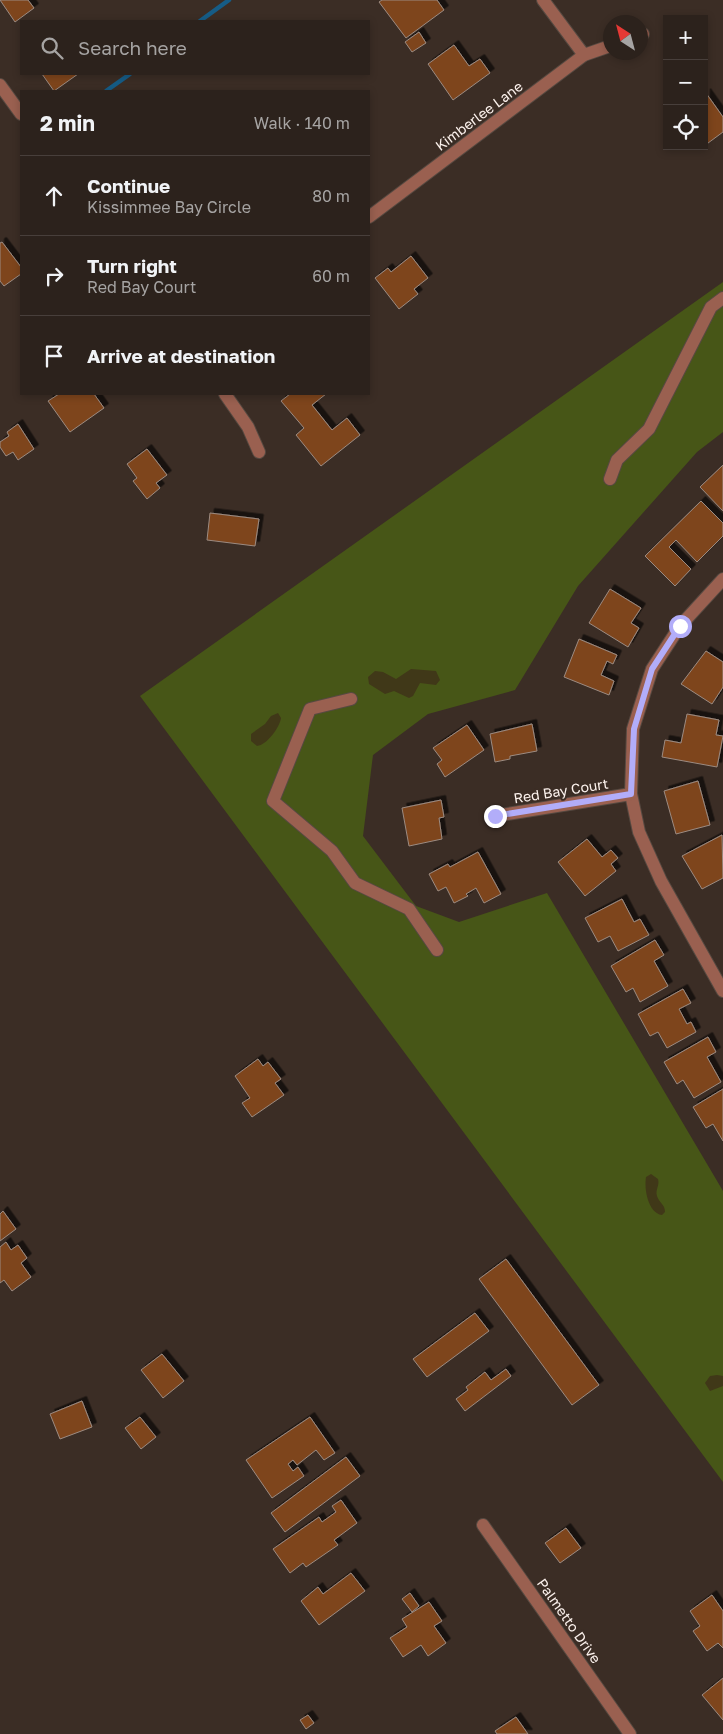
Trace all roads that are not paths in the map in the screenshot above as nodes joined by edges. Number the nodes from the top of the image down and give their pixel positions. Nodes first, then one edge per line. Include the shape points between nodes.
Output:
1 (544, 0) edge
2 (603, 48) edge
3 (584, 55) junction
4 (0, 86) edge
5 (20, 113) edge
6 (370, 216) edge
7 (723, 298) edge
8 (226, 395) edge
9 (259, 452) dead end
10 (610, 479) dead end
11 (723, 579) edge
12 (350, 699) dead end
13 (631, 794) junction
14 (495, 816) dead end
15 (437, 950) dead end
16 (723, 991) edge
17 (483, 1525) dead end
18 (630, 1734) edge

1 - 3 street
2 - 3 street, Kimberlee Lane
3 - 6 street, Kimberlee Lane
4 - 5 street
7 - 10 street via 711,307 649,429 617,460
8 - 9 street via 248,427
11 - 13 street via 680,626 652,669 634,729
12 - 15 street via 310,709 273,801 332,851 355,883 408,909
13 - 14 street, Red Bay Court
13 - 16 street via 639,832 661,881
17 - 18 street, Palmetto Drive

